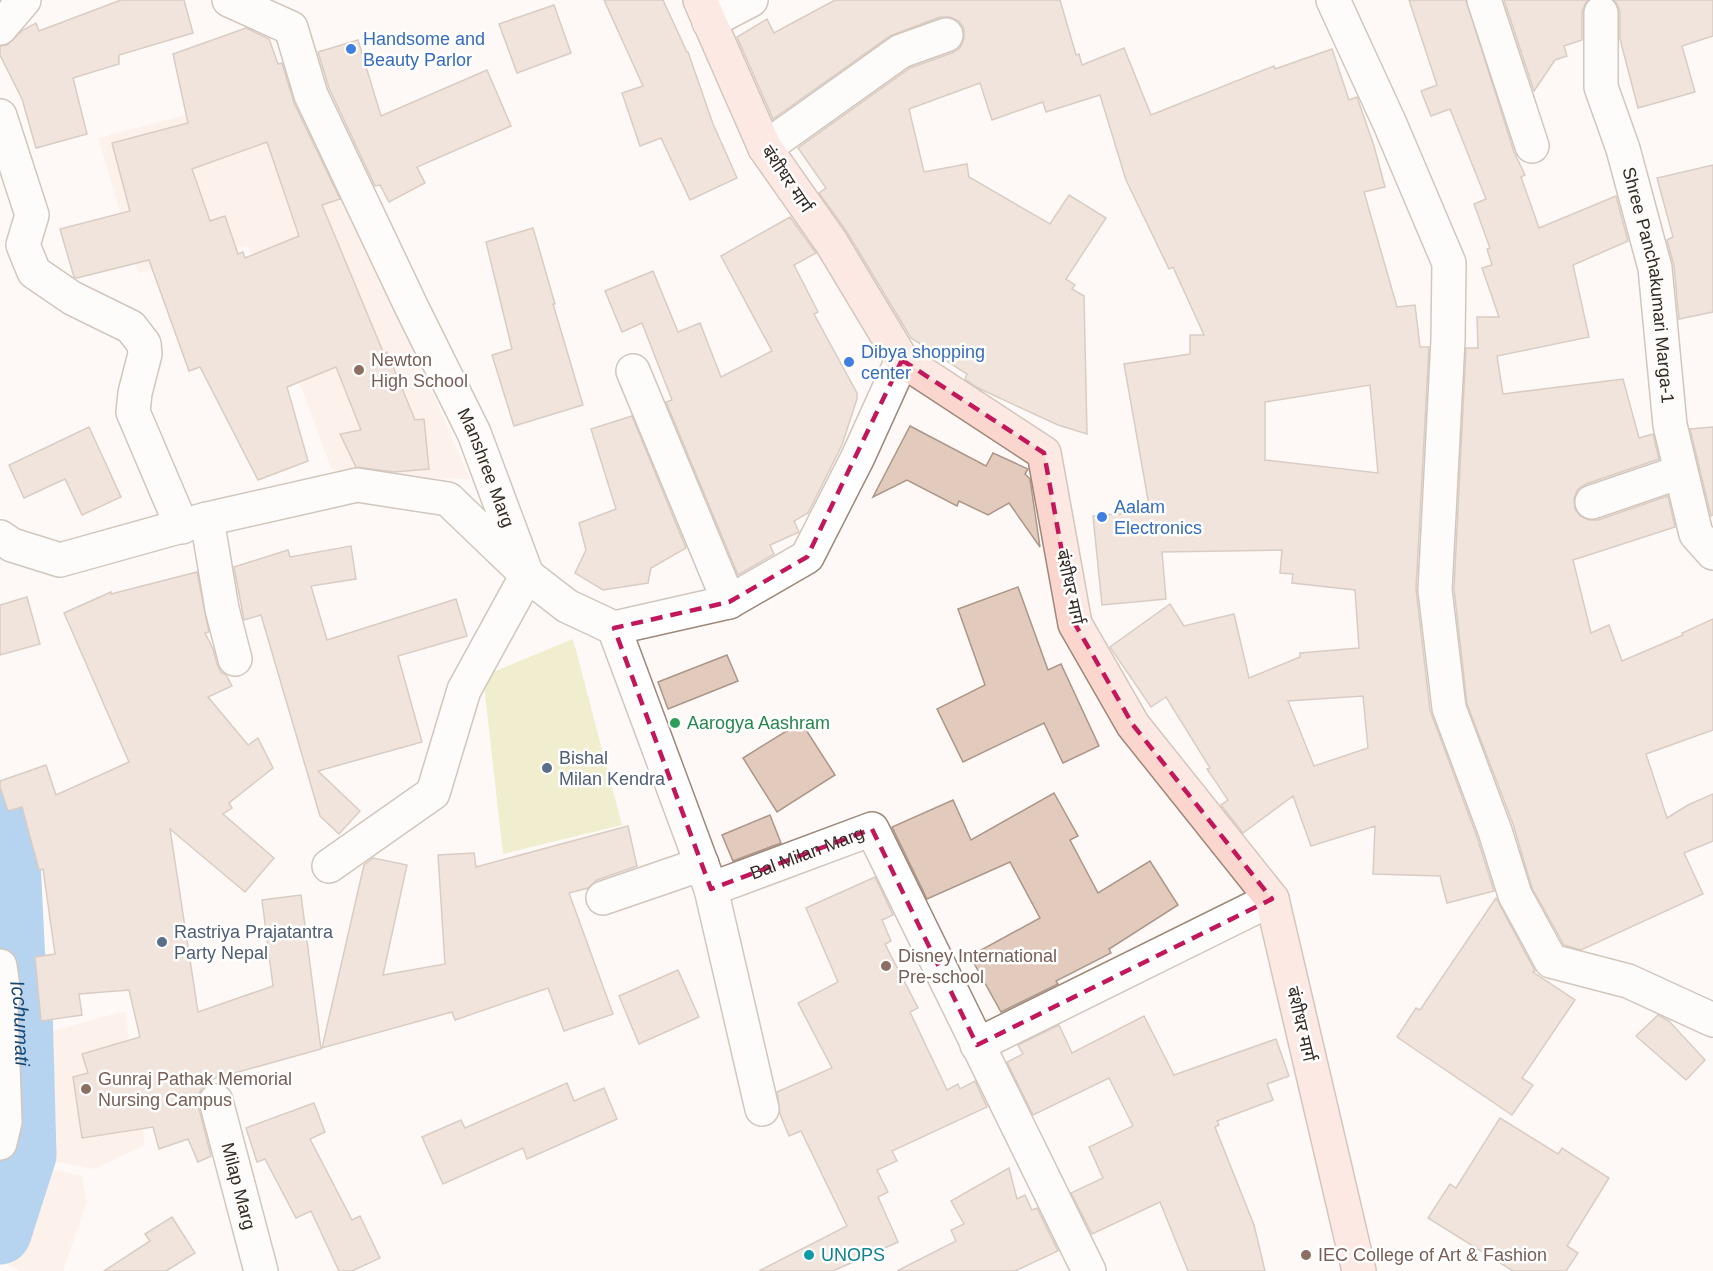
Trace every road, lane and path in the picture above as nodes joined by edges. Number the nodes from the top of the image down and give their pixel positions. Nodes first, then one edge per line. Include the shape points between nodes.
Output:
1 (24, 0) edge
2 (229, 0) edge
3 (751, 0) edge
4 (1333, 0) edge
5 (1484, 0) edge
6 (705, 11) edge
7 (1601, 13) dead end
8 (0, 28) edge
9 (946, 35) dead end
10 (0, 116) edge
11 (1532, 146) dead end
12 (765, 148) junction
13 (902, 360) junction
14 (633, 371) dead end
15 (1680, 472) junction
16 (1592, 502) dead end
17 (195, 523) junction
18 (0, 537) edge
19 (1713, 553) edge
20 (527, 575) junction
21 (729, 602) junction
22 (615, 627) junction
23 (235, 659) dead end
24 (329, 866) dead end
25 (707, 877) junction
26 (603, 898) dead end
27 (1272, 899) junction
28 (1, 985) edge
29 (1713, 1020) edge
30 (977, 1045) junction
31 (216, 1101) dead end
32 (762, 1109) dead end
33 (0, 1143) edge
34 (261, 1271) edge
35 (1089, 1271) edge
36 (1359, 1271) edge

1 - 8 street
2 - 20 street, Manshree Marg via 291,28 311,95 474,433
3 - 6 street
4 - 29 street via 1449,263 1435,590 1449,708 1515,895 1551,961 1628,981
5 - 11 street
6 - 12 main road, बंशीधर मार्ग
7 - 15 street, Shree Panchakumari Marga-1 via 1601,87 1623,149 1655,268 1670,425
9 - 12 street via 901,51
10 - 17 street via 32,215 23,245 34,272 72,298 130,327 144,344 133,412
12 - 13 main road, बंशीधर मार्ग via 831,242
13 - 21 street via 807,557
13 - 27 main road, बंशीधर मार्ग via 1044,453 1075,624 1133,725
14 - 21 street
15 - 16 street
15 - 19 street, Shree Panchakumari Marga-1 via 1696,534
17 - 18 street via 60,560
17 - 20 street via 357,485 448,499
17 - 23 street
20 - 22 street via 567,606
20 - 24 street via 464,690 433,793
21 - 22 street
22 - 25 street
25 - 26 street
25 - 30 street, Bal Milan Marg via 872,829
25 - 32 street
27 - 30 street
27 - 36 main road, बंशीधर मार्ग
28 - 33 street via 5,1122
30 - 35 street, Bal Milan Marg
31 - 34 street, Milap Marg

